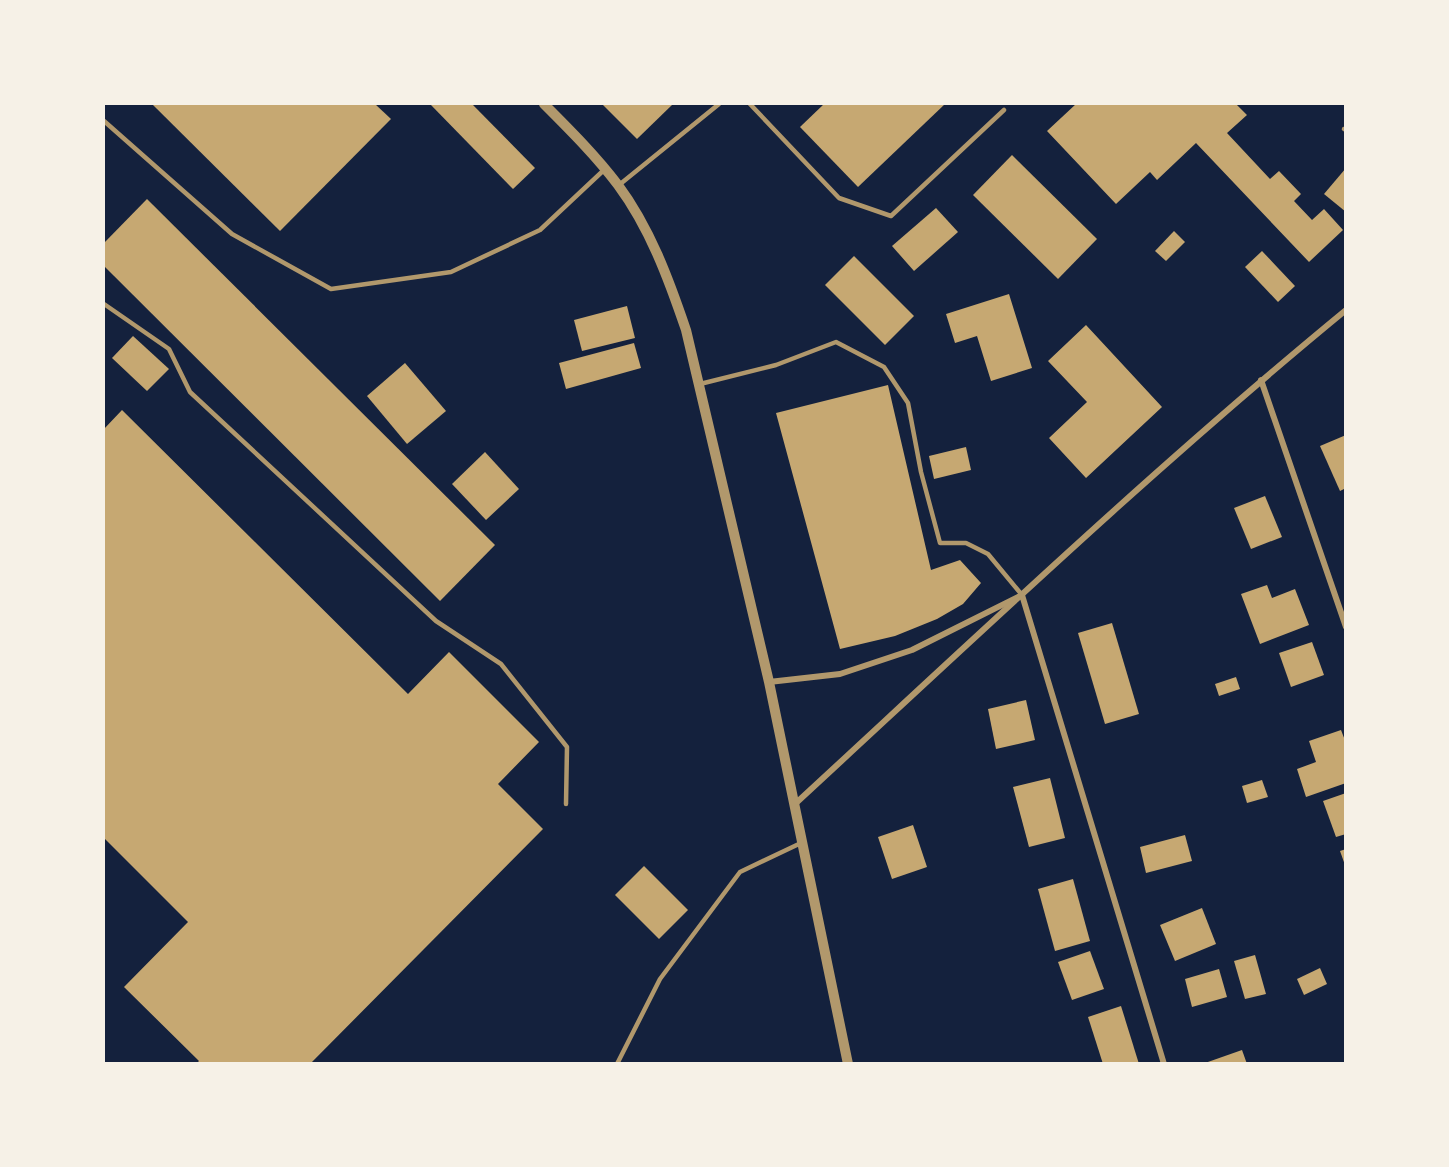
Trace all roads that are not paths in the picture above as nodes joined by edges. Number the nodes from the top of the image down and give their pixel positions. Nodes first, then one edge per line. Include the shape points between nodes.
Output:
1 (544, 104) edge
2 (719, 104) edge
3 (750, 104) edge
4 (1004, 110) dead end
5 (104, 121) edge
6 (605, 169) junction
7 (618, 185) junction
8 (104, 304) edge
9 (1346, 310) edge
10 (1260, 380) junction
11 (700, 384) junction
12 (1022, 595) junction
13 (1346, 627) edge
14 (769, 682) junction
15 (566, 804) dead end
16 (795, 804) junction
17 (801, 843) junction
18 (617, 1064) edge
19 (848, 1064) edge
20 (1164, 1064) edge

1 - 6 street
2 - 7 lane
3 - 4 lane via 839,198 891,216
5 - 6 lane via 232,234 331,289 451,272 540,230
6 - 7 street
7 - 11 street via 639,217 672,288
8 - 15 lane via 169,349 190,392 436,621 501,664 567,747
9 - 10 street
10 - 12 street
10 - 13 street
11 - 12 lane via 776,365 836,342 884,367 908,403 940,543 966,543 988,554
11 - 14 street
12 - 14 street via 912,650 840,674
12 - 16 street
12 - 20 street
14 - 16 street
16 - 17 street
17 - 18 lane via 740,872 660,979
17 - 19 street

